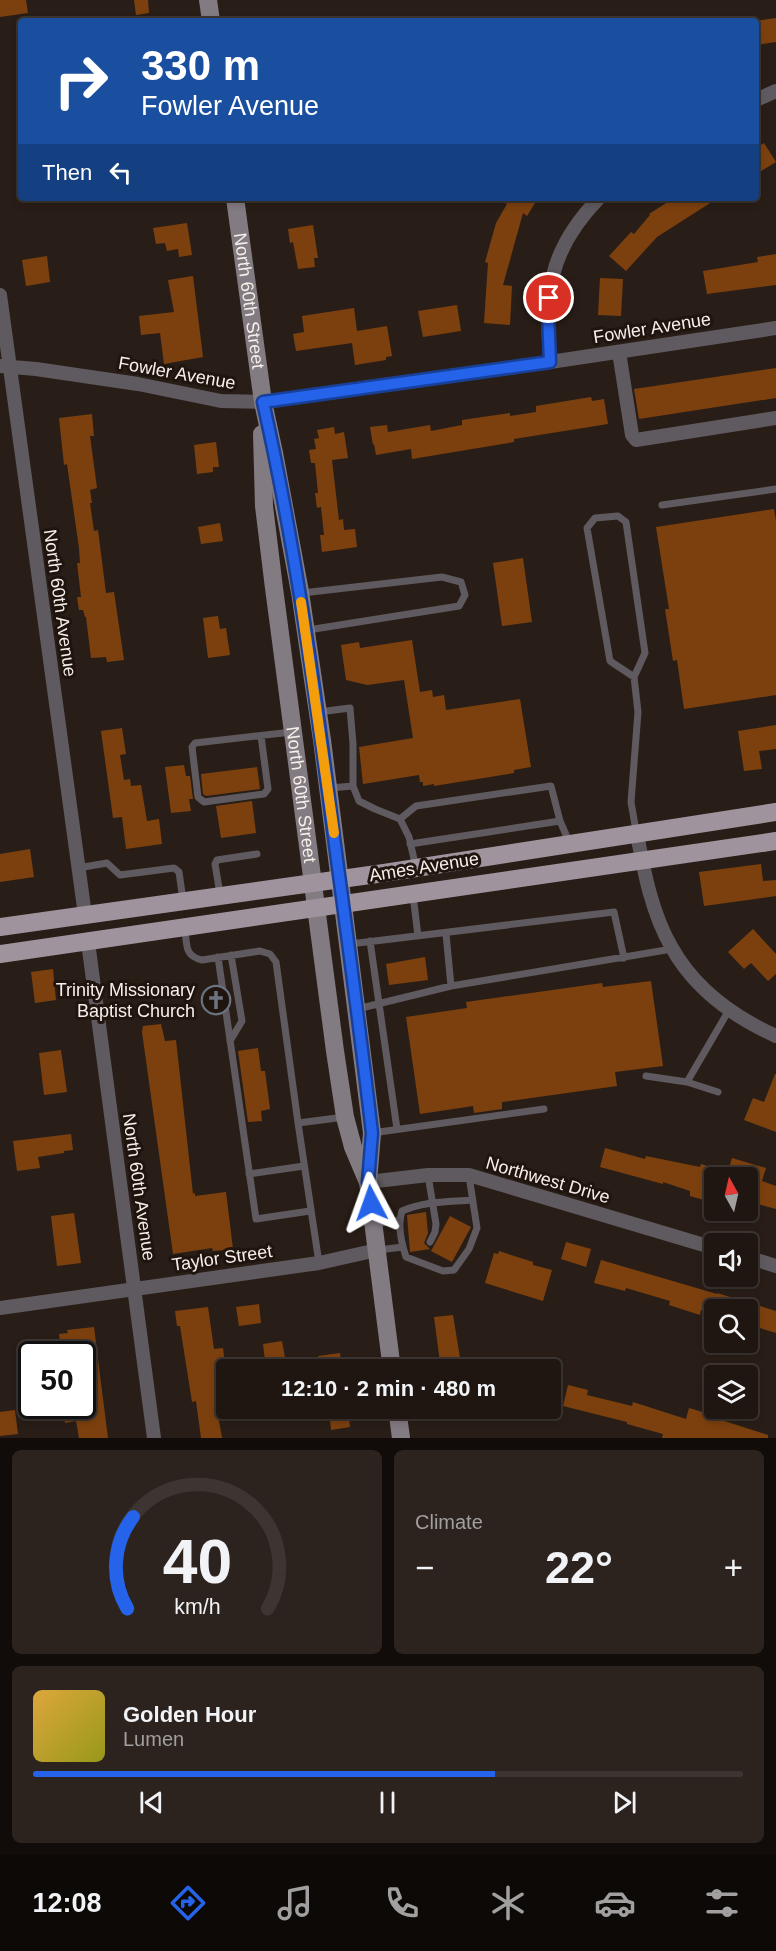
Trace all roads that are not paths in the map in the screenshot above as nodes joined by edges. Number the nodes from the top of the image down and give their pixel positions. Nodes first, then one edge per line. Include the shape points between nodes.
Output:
1 (208, 0) edge
2 (211, 18) edge
3 (776, 91) edge
4 (759, 99) edge
5 (235, 201) edge
6 (596, 201) edge
7 (0, 295) edge
8 (776, 328) edge
9 (619, 352) junction
10 (550, 362) junction
11 (5, 367) edge
12 (263, 402) junction
13 (776, 418) edge
14 (776, 489) edge
15 (662, 505) dead end
16 (300, 593) junction
17 (305, 631) junction
18 (633, 676) junction
19 (318, 713) junction
20 (292, 732) junction
21 (261, 735) junction
22 (353, 786) junction
23 (328, 788) junction
24 (776, 812) edge
25 (400, 819) junction
26 (560, 821) junction
27 (637, 834) junction
28 (776, 841) edge
29 (410, 844) junction
30 (570, 844) junction
31 (257, 855) dead end
32 (642, 861) junction
33 (78, 868) junction
34 (416, 868) junction
35 (340, 879) junction
36 (313, 883) junction
37 (413, 895) junction
38 (220, 896) junction
39 (183, 901) junction
40 (343, 904) junction
41 (317, 908) junction
42 (85, 915) junction
43 (0, 927) edge
44 (185, 928) junction
45 (446, 934) junction
46 (418, 936) junction
47 (370, 941) junction
48 (88, 942) junction
49 (349, 945) junction
50 (672, 949) junction
51 (0, 954) edge
52 (231, 955) junction
53 (218, 957) junction
54 (624, 958) junction
55 (451, 986) junction
56 (378, 1004) junction
57 (357, 1009) junction
58 (729, 1010) junction
59 (776, 1036) edge
60 (230, 1041) junction
61 (646, 1076) dead end
62 (687, 1082) junction
63 (718, 1092) dead end
64 (544, 1109) dead end
65 (345, 1117) junction
66 (298, 1123) junction
67 (397, 1129) junction
68 (372, 1133) junction
69 (304, 1166) junction
70 (249, 1174) junction
71 (428, 1175) junction
72 (469, 1175) junction
73 (368, 1182) junction
74 (472, 1200) junction
75 (433, 1203) junction
76 (310, 1211) junction
77 (399, 1220) junction
78 (374, 1224) junction
79 (436, 1224) junction
80 (427, 1226) dead end
81 (430, 1242) dead end
82 (704, 1245) edge
83 (403, 1247) junction
84 (377, 1250) junction
85 (758, 1260) edge
86 (319, 1263) junction
87 (776, 1266) edge
88 (134, 1289) junction
89 (0, 1308) edge
90 (392, 1359) edge
91 (399, 1419) edge
92 (154, 1438) edge
93 (401, 1438) edge

1 - 2 main road
3 - 4 street
5 - 12 main road, North 60th Street
6 - 10 street via 574,228 556,264 548,306
7 - 11 street, North 60th Avenue
8 - 9 street, Fowler Avenue
9 - 10 street, Fowler Avenue
9 - 13 street via 636,440
10 - 12 street, Fowler Avenue
11 - 12 street, Fowler Avenue via 138,384 221,401
11 - 33 street, North 60th Avenue
12 - 16 main road, North 60th Street
12 - 20 main road, North 60th Street via 264,506
14 - 15 lane
16 - 17 main road, North 60th Street
16 - 17 lane via 442,577 461,582 465,595 459,606
17 - 19 main road, North 60th Street
18 - 18 lane via 645,653 626,522 618,516 595,518 587,528 610,661
18 - 27 lane via 638,712 631,802
19 - 22 lane via 350,708
19 - 23 main road, North 60th Street
20 - 21 lane
20 - 36 main road, North 60th Street
21 - 21 lane via 195,743 192,747 198,797 204,802 264,795 268,789
22 - 23 lane
22 - 25 lane via 359,801
23 - 35 main road, North 60th Street
24 - 27 main road, Ames Avenue
25 - 26 lane via 416,806 551,786
25 - 29 lane
26 - 29 lane
26 - 30 lane
27 - 30 main road, Ames Avenue
27 - 32 street
28 - 32 main road, Ames Avenue
29 - 34 lane
30 - 34 main road, Ames Avenue
31 - 38 lane via 217,860
32 - 37 main road, Ames Avenue
32 - 50 street
33 - 39 lane via 107,863 120,875 174,868 179,872
33 - 42 street, North 60th Avenue
34 - 35 main road, Ames Avenue
35 - 36 main road, Ames Avenue
35 - 40 main road, North 60th Street
36 - 38 main road, Ames Avenue
36 - 41 main road, North 60th Street
37 - 40 main road, Ames Avenue
37 - 46 lane
38 - 39 main road, Ames Avenue
39 - 42 main road, Ames Avenue
40 - 41 main road, Ames Avenue
40 - 49 main road, North 60th Street
41 - 44 main road, Ames Avenue
41 - 65 main road, North 60th Street
42 - 43 main road, Ames Avenue
44 - 48 main road, Ames Avenue
44 - 53 lane via 188,953 193,958
45 - 46 lane
45 - 54 lane via 614,912
45 - 55 lane
46 - 47 lane
47 - 49 lane
47 - 56 lane
48 - 51 main road, Ames Avenue
48 - 88 street, North 60th Avenue
49 - 57 main road, North 60th Street
50 - 54 lane
50 - 58 street via 692,976
52 - 53 lane
52 - 60 lane via 242,1021
52 - 66 lane via 260,951 270,954 276,962
53 - 60 lane
54 - 55 lane
55 - 56 lane
56 - 57 lane
56 - 67 lane
57 - 68 main road, North 60th Street
58 - 59 street
58 - 62 lane
60 - 70 lane
61 - 62 lane
62 - 63 lane
64 - 67 lane
65 - 66 lane
65 - 73 main road, North 60th Street via 352,1147
66 - 69 lane
67 - 68 lane
68 - 73 main road, North 60th Street
69 - 70 lane
69 - 76 lane
70 - 76 lane via 256,1219
71 - 72 street, Northwest Drive
71 - 73 street, Northwest Drive
71 - 75 lane
72 - 74 lane
72 - 82 street, Northwest Drive
73 - 78 main road, North 60th Street
74 - 75 lane
74 - 83 lane via 477,1228 454,1270 443,1271 412,1260 406,1257
75 - 77 lane via 402,1211
75 - 79 lane
76 - 86 lane
77 - 78 lane
77 - 83 lane via 404,1229
78 - 84 main road, North 60th Street
79 - 80 lane
79 - 81 lane
83 - 84 lane
84 - 86 street, Taylor Street
84 - 90 main road, North 60th Street
85 - 87 street
86 - 88 street, Taylor Street
88 - 89 street, Taylor Street
88 - 92 street, North 60th Avenue
91 - 93 main road

